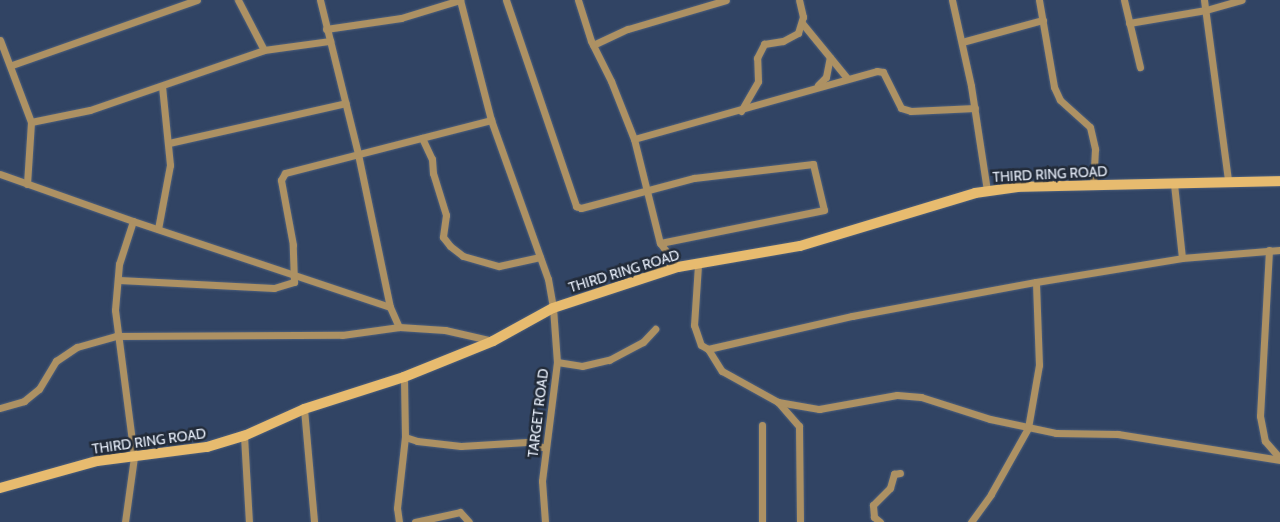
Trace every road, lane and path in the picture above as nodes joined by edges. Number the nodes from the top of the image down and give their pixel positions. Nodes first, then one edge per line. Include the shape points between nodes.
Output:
1 (197, 0) edge
2 (238, 0) edge
3 (320, 0) edge
4 (460, 0) edge
5 (506, 0) edge
6 (578, 0) edge
7 (726, 0) edge
8 (799, 0) edge
9 (952, 0) edge
10 (1039, 0) edge
11 (1124, 0) edge
12 (1204, 0) edge
13 (1242, 0) edge
14 (1206, 10) junction
15 (1043, 20) junction
16 (802, 23) junction
17 (1129, 24) junction
18 (326, 29) junction
19 (0, 40) edge
20 (330, 41) junction
21 (962, 42) junction
22 (593, 45) junction
23 (264, 50) junction
24 (830, 56) junction
25 (12, 65) junction
26 (1140, 67) dead end
27 (848, 78) junction
28 (162, 86) junction
29 (818, 86) junction
30 (346, 103) junction
31 (974, 108) junction
32 (741, 111) junction
33 (492, 120) junction
34 (31, 122) junction
35 (422, 138) junction
36 (634, 139) junction
37 (169, 142) junction
38 (358, 154) junction
39 (0, 174) edge
40 (1228, 181) junction
41 (1280, 181) edge
42 (27, 184) junction
43 (1093, 184) junction
44 (1174, 184) junction
45 (646, 191) junction
46 (988, 191) junction
47 (134, 221) junction
48 (158, 229) junction
49 (660, 243) junction
50 (1269, 250) junction
51 (1280, 250) edge
52 (540, 258) junction
53 (1182, 258) junction
54 (698, 265) junction
55 (678, 267) junction
56 (295, 274) junction
57 (119, 280) junction
58 (1036, 282) junction
59 (390, 307) junction
60 (553, 308) junction
61 (399, 327) junction
62 (655, 329) dead end
63 (116, 336) junction
64 (493, 341) junction
65 (708, 349) junction
66 (557, 362) junction
67 (404, 377) junction
68 (778, 402) junction
69 (0, 408) edge
70 (304, 409) junction
71 (762, 424) dead end
72 (1028, 428) junction
73 (244, 436) junction
74 (405, 437) junction
75 (545, 448) junction
76 (134, 457) junction
77 (1280, 459) edge
78 (900, 474) dead end
79 (0, 488) edge
80 (125, 522) edge
81 (249, 522) edge
82 (314, 522) edge
83 (399, 522) edge
84 (415, 522) edge
85 (469, 522) edge
86 (545, 522) edge
87 (762, 522) edge
88 (800, 522) edge
89 (880, 522) edge
90 (971, 522) edge

1 - 25 street
2 - 23 street
3 - 18 street
4 - 18 street via 401,18
4 - 33 street, TARGET ROAD
5 - 45 street via 572,201 581,208
6 - 22 street
7 - 22 street via 628,29
8 - 16 street
9 - 21 street
10 - 15 street
11 - 17 street
12 - 14 street
13 - 14 street
14 - 17 street
14 - 40 street
15 - 21 street
15 - 43 street via 1054,87 1060,100 1090,127 1094,149
16 - 24 street
16 - 32 street via 798,33 791,38 764,44 757,58 758,81
17 - 26 street
18 - 20 street
19 - 25 street via 5,58
20 - 23 street
20 - 30 street
21 - 31 street
22 - 36 street
23 - 28 street
24 - 27 street
24 - 29 street via 826,77
25 - 34 street
27 - 29 street
27 - 31 street via 883,72 901,108 911,111
28 - 34 street via 90,110
28 - 37 street
29 - 32 street
30 - 37 street
30 - 38 street
31 - 46 street
32 - 36 street
33 - 35 street
33 - 52 street, TARGET ROAD
34 - 42 street
35 - 38 street
35 - 52 street via 432,159 446,215 443,237 450,246 463,256 499,266
36 - 45 street
37 - 48 street via 170,165
38 - 56 street via 282,176
38 - 59 street
39 - 42 street
40 - 41 street, THIRD RING ROAD
40 - 44 street, THIRD RING ROAD
42 - 47 street
43 - 44 street, THIRD RING ROAD
43 - 46 street, THIRD RING ROAD
44 - 53 street
45 - 49 street
45 - 49 street via 717,174 758,173 813,164 824,210
46 - 54 street, THIRD RING ROAD via 800,246
47 - 48 street
47 - 57 street via 119,264
48 - 56 street
49 - 55 street
50 - 51 street
50 - 53 street
50 - 77 street via 1260,416 1265,441
52 - 60 street, TARGET ROAD
53 - 58 street
54 - 55 street, THIRD RING ROAD
54 - 65 street via 694,325 701,345
55 - 60 street, THIRD RING ROAD
56 - 57 street via 294,282 274,288
56 - 59 street
57 - 63 street
58 - 65 street via 852,316
58 - 72 street via 1039,365
59 - 61 street
60 - 64 street, THIRD RING ROAD
60 - 66 street, TARGET ROAD
61 - 63 street via 342,335
61 - 64 street via 445,330
62 - 66 street via 643,342 610,360 582,366
63 - 69 street via 77,347 56,361 39,389 24,400
63 - 76 street
64 - 67 street, THIRD RING ROAD
65 - 68 street via 722,371
66 - 75 street, TARGET ROAD
67 - 70 street, THIRD RING ROAD
67 - 74 street
68 - 72 street via 819,409 897,396 921,397
68 - 88 street via 799,426
70 - 73 street, THIRD RING ROAD
70 - 82 street
71 - 87 street
72 - 77 street via 1084,435 1118,434
72 - 90 street
73 - 76 street, THIRD RING ROAD via 207,447
73 - 81 street
74 - 75 street via 425,443 470,446 527,442
74 - 83 street via 397,508
75 - 86 street, TARGET ROAD via 542,481
76 - 79 street, THIRD RING ROAD via 97,461
76 - 80 street
78 - 89 street via 894,474 890,488 873,505 874,517
84 - 85 street via 460,512

